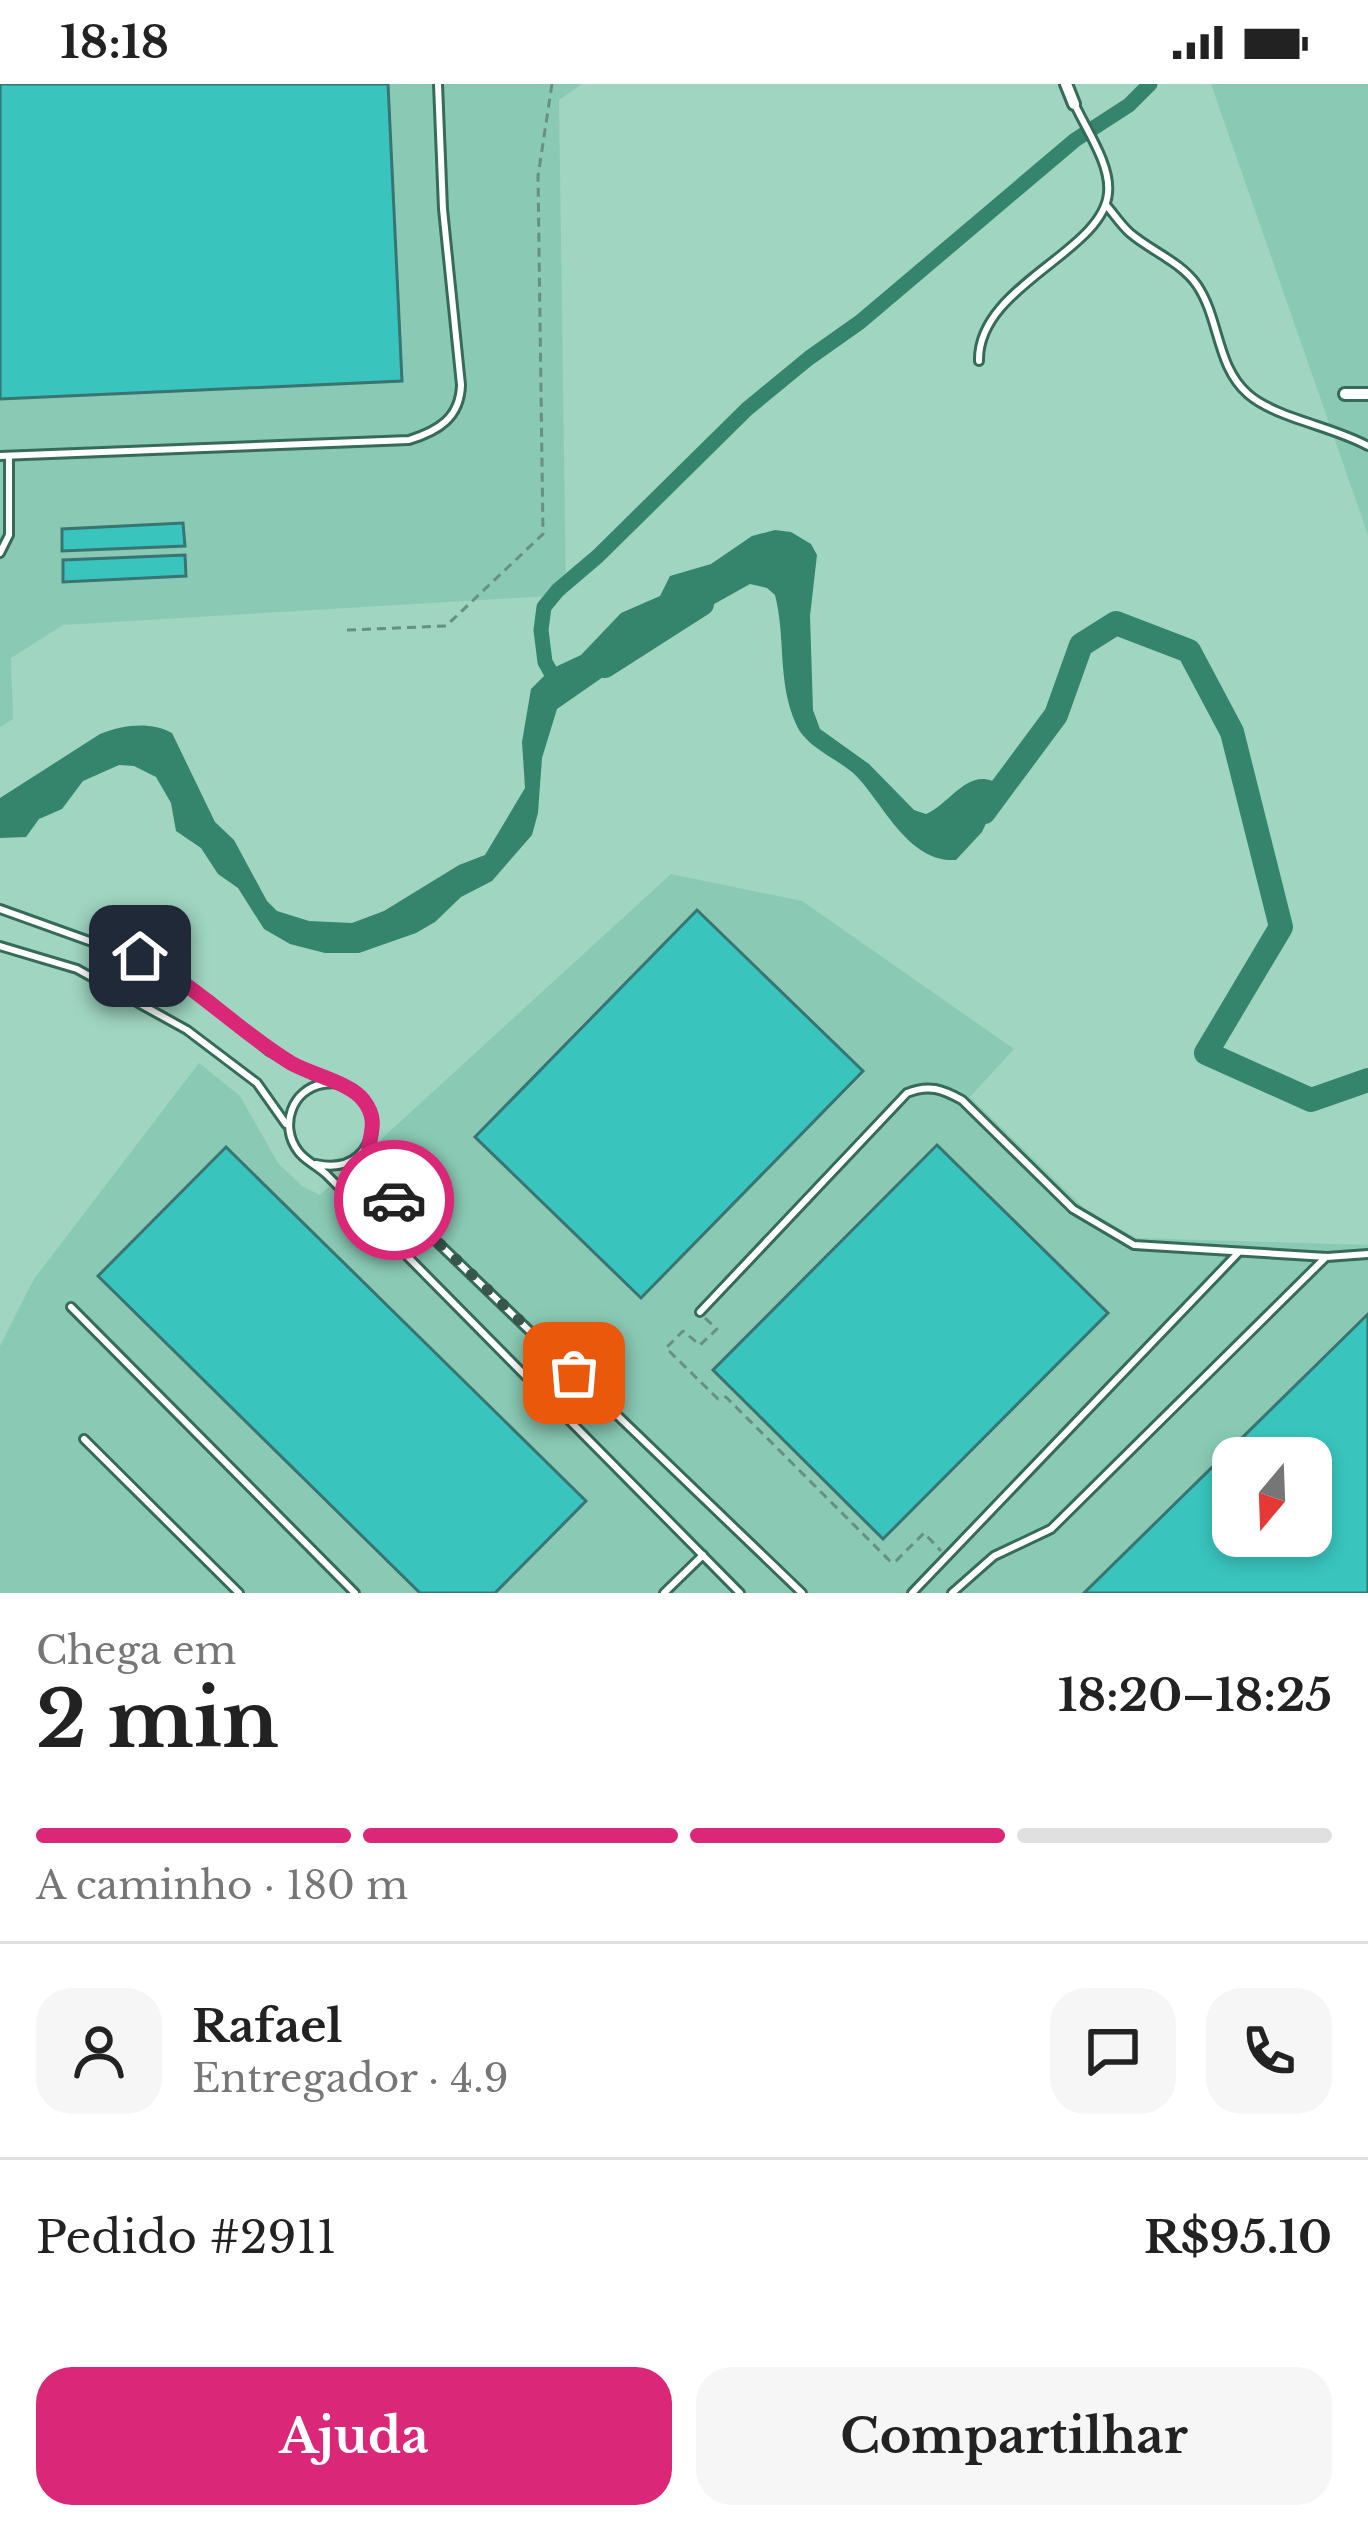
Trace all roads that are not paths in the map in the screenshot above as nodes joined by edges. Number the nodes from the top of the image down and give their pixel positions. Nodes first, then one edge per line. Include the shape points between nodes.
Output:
1 (438, 84) edge
2 (1066, 84) edge
3 (1074, 104) joint
4 (1106, 205) junction
5 (979, 361) dead end
6 (1345, 394) dead end
7 (1368, 394) edge
8 (1368, 446) edge
9 (5, 456) edge
10 (0, 553) edge
11 (0, 909) edge
12 (0, 946) edge
13 (329, 1083) junction
14 (288, 1126) junction
15 (367, 1145) junction
16 (316, 1164) junction
17 (1238, 1253) junction
18 (1368, 1254) edge
19 (1327, 1257) junction
20 (71, 1307) dead end
21 (700, 1312) road end
22 (84, 1438) dead end
23 (703, 1555) junction
24 (239, 1593) edge
25 (355, 1593) edge
26 (664, 1593) edge
27 (740, 1593) edge
28 (802, 1593) edge
29 (912, 1593) edge
30 (952, 1593) edge

1 - 9 lane via 461,385 453,416 435,432 409,440
2 - 3 street
3 - 4 lane via 1108,179
4 - 5 lane via 994,314
4 - 8 lane via 1192,278 1235,379 1250,395
6 - 7 street
9 - 10 lane via 9,535
11 - 13 lane via 160,966 269,1051
12 - 14 lane via 77,969 187,1030 257,1083
13 - 14 lane via 304,1092
13 - 15 lane via 363,1098 372,1121
14 - 16 lane via 296,1149
15 - 16 lane via 350,1162
15 - 28 lane via 382,1189
16 - 23 lane
17 - 19 lane
17 - 21 lane via 1134,1245 1101,1228 962,1100 923,1086 907,1093
17 - 29 lane
18 - 19 lane
19 - 30 lane via 1051,1529 994,1556
20 - 25 lane
22 - 24 lane
23 - 26 lane
23 - 27 lane

